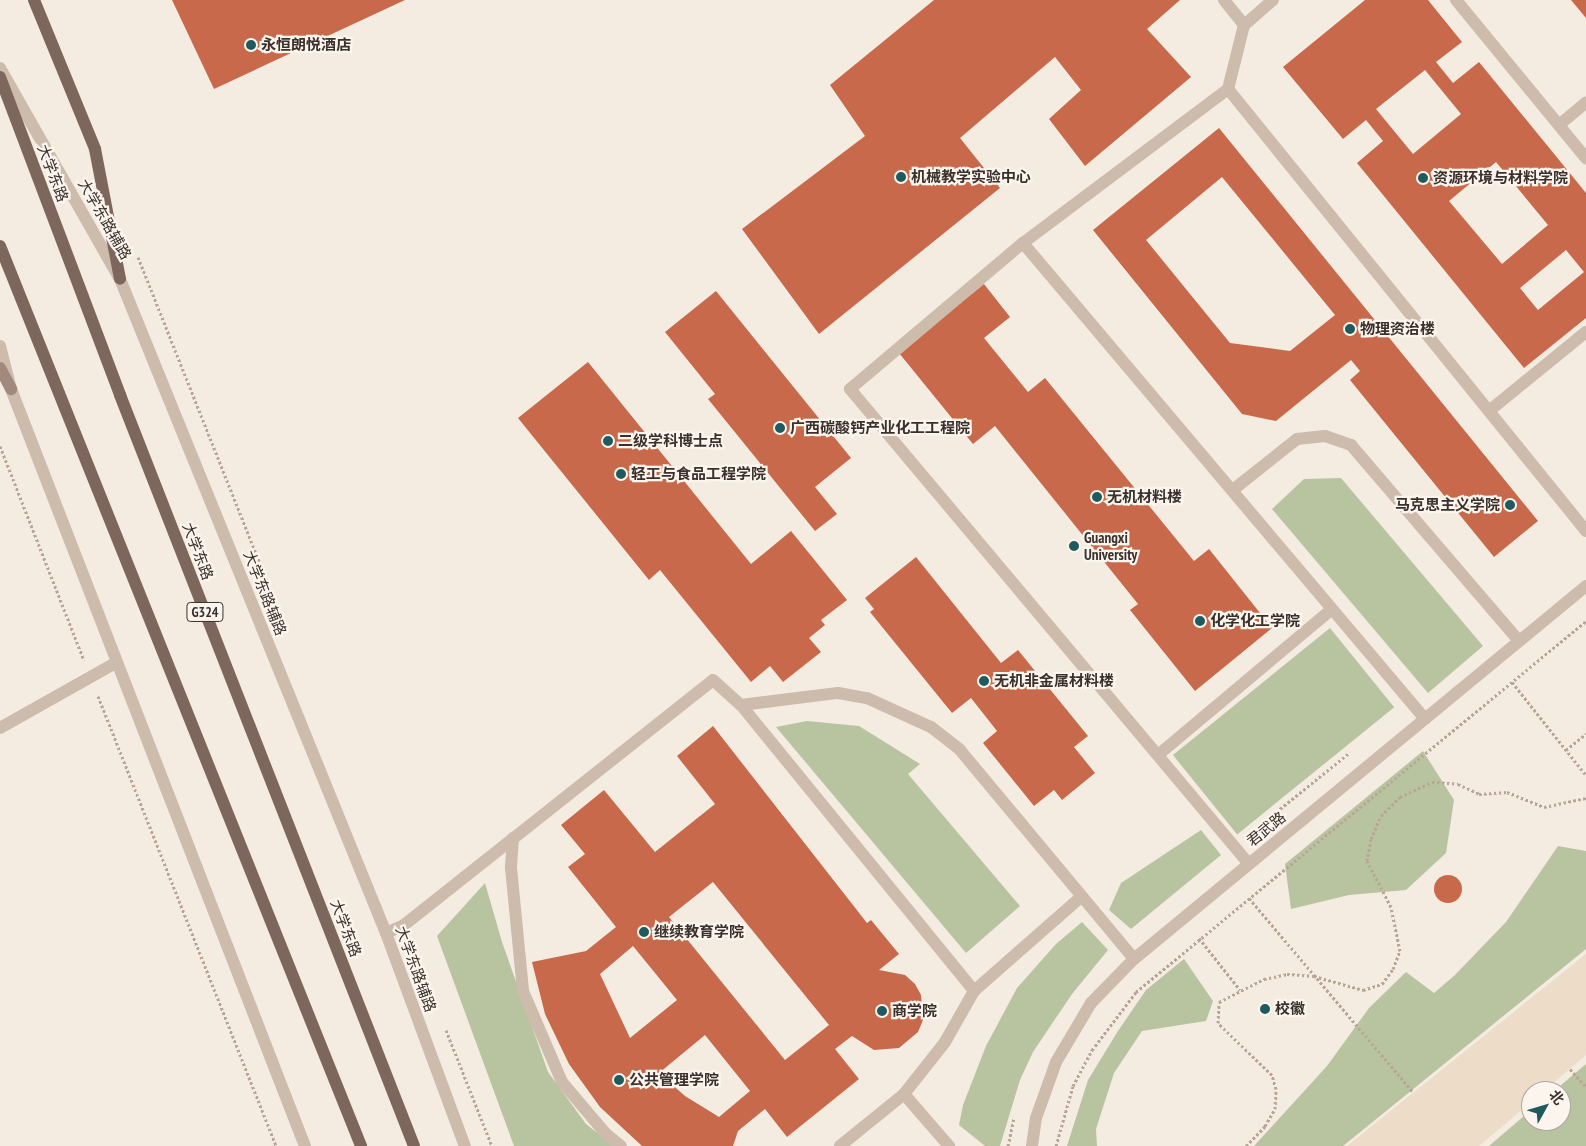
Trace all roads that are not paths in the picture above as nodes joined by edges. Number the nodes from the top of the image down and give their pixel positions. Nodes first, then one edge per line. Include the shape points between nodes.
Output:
1 (34, 0) edge
2 (1224, 0) edge
3 (1272, 0) edge
4 (1456, 0) edge
5 (1244, 25) junction
6 (0, 68) edge
7 (0, 78) edge
8 (1228, 89) junction
9 (1586, 102) edge
10 (1559, 125) junction
11 (1586, 158) edge
12 (1023, 243) junction
13 (0, 246) edge
14 (120, 279) junction
15 (1586, 332) edge
16 (0, 346) edge
17 (0, 368) edge
18 (11, 389) junction
19 (1489, 411) junction
20 (1234, 489) junction
21 (1586, 531) edge
22 (1586, 586) edge
23 (1332, 609) junction
24 (1519, 641) junction
25 (117, 662) junction
26 (741, 705) junction
27 (1425, 718) junction
28 (0, 728) edge
29 (1158, 756) junction
30 (513, 838) junction
31 (1249, 864) junction
32 (1081, 897) junction
33 (386, 933) junction
34 (1134, 959) junction
35 (974, 991) junction
36 (904, 1094) junction
37 (306, 1146) edge
38 (361, 1146) edge
39 (414, 1146) edge
40 (465, 1146) edge
41 (621, 1146) edge
42 (840, 1146) edge
43 (949, 1146) edge
44 (1032, 1146) edge

1 - 14 main road via 95,149
2 - 5 street
3 - 5 street
4 - 10 street
5 - 8 street
6 - 14 street, 大学东路辅路
7 - 39 main road, 大学东路 / G324 via 120,395
8 - 12 street
8 - 19 street
9 - 10 street
10 - 11 street
12 - 20 street
12 - 29 street via 850,389
13 - 38 main road
14 - 33 street, 大学东路辅路
15 - 19 street
16 - 18 street
17 - 18 main road
18 - 25 street
19 - 21 street
20 - 23 street
20 - 24 street via 1297,439 1325,436 1351,445
22 - 24 street, 君武路
23 - 27 street
23 - 29 street
24 - 27 street, 君武路
25 - 28 street
25 - 37 street
26 - 30 street via 713,680
26 - 32 street via 838,693 867,698 931,727 960,750
26 - 35 street
27 - 31 street, 君武路
29 - 31 street
30 - 33 street via 404,925
30 - 41 street via 511,868 523,991 562,1082 606,1134
31 - 34 street, 君武路
32 - 34 street
32 - 35 street
33 - 40 street, 大学东路辅路
34 - 44 street, 君武路 via 1091,1003 1056,1062 1036,1118
35 - 36 street via 945,1042
36 - 42 street
36 - 43 street

